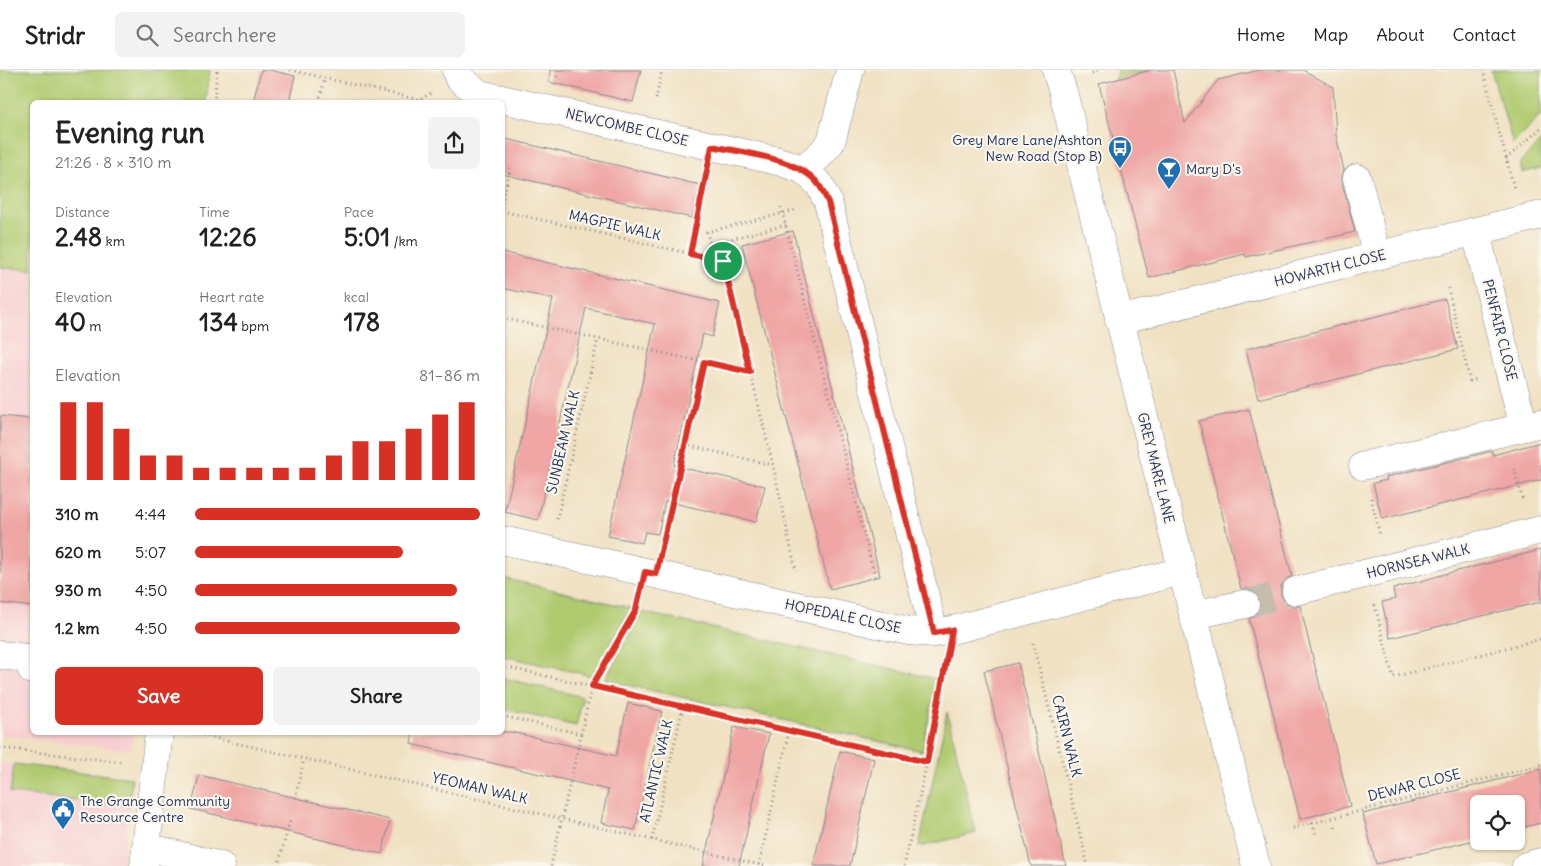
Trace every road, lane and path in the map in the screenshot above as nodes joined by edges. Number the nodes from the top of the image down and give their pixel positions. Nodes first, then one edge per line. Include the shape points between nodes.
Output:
1 (218, 70) edge
2 (290, 70) edge
3 (456, 70) edge
4 (850, 70) edge
5 (1056, 70) edge
6 (1099, 70) edge
7 (1483, 70) edge
8 (1092, 74) dead end
9 (324, 78) junction
10 (214, 100) edge
11 (319, 100) edge
12 (415, 100) edge
13 (1541, 128) edge
14 (712, 146) junction
15 (511, 165) dead end
16 (802, 169) junction
17 (1358, 178) dead end
18 (505, 190) edge
19 (781, 207) dead end
20 (505, 212) edge
21 (779, 214) dead end
22 (1541, 215) edge
23 (786, 225) junction
24 (1476, 232) junction
25 (690, 254) junction
26 (1378, 256) junction
27 (505, 319) edge
28 (1119, 320) junction
29 (598, 339) junction
30 (704, 362) junction
31 (750, 372) junction
32 (1524, 427) edge
33 (685, 445) junction
34 (773, 465) junction
35 (1363, 466) joint
36 (1536, 532) edge
37 (505, 541) edge
38 (550, 551) junction
39 (1182, 571) junction
40 (1378, 571) junction
41 (650, 573) junction
42 (875, 578) dead end
43 (1296, 591) tunnel mouth
44 (1245, 604) tunnel mouth
45 (804, 608) junction
46 (1026, 611) junction
47 (1193, 615) junction
48 (943, 631) junction
49 (1541, 639) edge
50 (0, 655) edge
51 (30, 666) edge
52 (505, 667) edge
53 (592, 686) junction
54 (683, 707) junction
55 (505, 717) edge
56 (789, 731) junction
57 (582, 734) junction
58 (160, 735) edge
59 (203, 735) edge
60 (0, 748) edge
61 (304, 759) junction
62 (927, 762) junction
63 (1541, 764) edge
64 (156, 766) junction
65 (295, 798) dead end
66 (563, 820) junction
67 (290, 821) dead end
68 (1312, 822) junction
69 (1294, 828) dead end
70 (1316, 834) dead end
71 (652, 840) junction
72 (145, 857) edge
73 (1541, 862) edge
74 (759, 865) junction
75 (221, 866) edge
76 (278, 866) edge
77 (552, 866) edge
78 (765, 866) edge
79 (904, 866) edge
80 (1088, 866) edge
81 (1256, 866) edge
82 (1526, 866) edge

1 - 10 path
2 - 9 path
3 - 14 street, NEWCOMBE CLOSE via 458,77 479,94
4 - 16 street via 831,142 818,158
5 - 28 street, GREY MARE LANE
6 - 8 path
7 - 13 path via 1506,159
9 - 11 path
9 - 12 path
14 - 16 street, NEWCOMBE CLOSE via 778,160
14 - 25 path
15 - 18 path
16 - 48 street, NEWCOMBE CLOSE via 819,184 828,202
17 - 26 street
19 - 23 path
20 - 25 path, MAGPIE WALK
21 - 23 path via 707,232 710,244
22 - 24 street, HOWARTH CLOSE
23 - 42 path
24 - 26 street, HOWARTH CLOSE
24 - 32 street, PENFAIR CLOSE
25 - 31 path, MAGPIE WALK via 723,261
26 - 28 street, HOWARTH CLOSE
27 - 29 path
28 - 39 street, GREY MARE LANE
29 - 30 path
29 - 38 path, SUNBEAM WALK
30 - 31 path
30 - 33 path
31 - 34 path
32 - 35 street
32 - 36 path
33 - 34 path
33 - 41 path
34 - 45 path
35 - 40 path
36 - 40 street, HORNSEA WALK
37 - 38 street, HOPEDALE CLOSE
38 - 41 street, HOPEDALE CLOSE
39 - 46 street, HOPEDALE CLOSE
39 - 47 street, GREY MARE LANE
40 - 43 street, HORNSEA WALK
40 - 49 path via 1393,677
41 - 45 street, HOPEDALE CLOSE
41 - 53 path via 636,610
44 - 47 street
45 - 48 street, HOPEDALE CLOSE via 909,631
46 - 48 street, HOPEDALE CLOSE
46 - 80 path, CAIRN WALK
47 - 81 street, GREY MARE LANE
48 - 62 path
50 - 51 street via 26,658
52 - 53 path
53 - 54 path
53 - 57 path
54 - 56 path
54 - 71 path, ATLANTIC WALK
55 - 57 path
56 - 62 path
56 - 74 path
57 - 66 path
58 - 64 street
59 - 61 path, YEOMAN WALK
60 - 64 path
61 - 65 path
61 - 66 path, YEOMAN WALK
62 - 79 path
63 - 68 path, DEWAR CLOSE
64 - 72 street
66 - 71 path, YEOMAN WALK
66 - 77 path
67 - 76 path
68 - 69 path, DEWAR CLOSE
68 - 70 path
71 - 74 path, YEOMAN WALK
72 - 75 street
73 - 82 street
74 - 78 path, YEOMAN WALK

